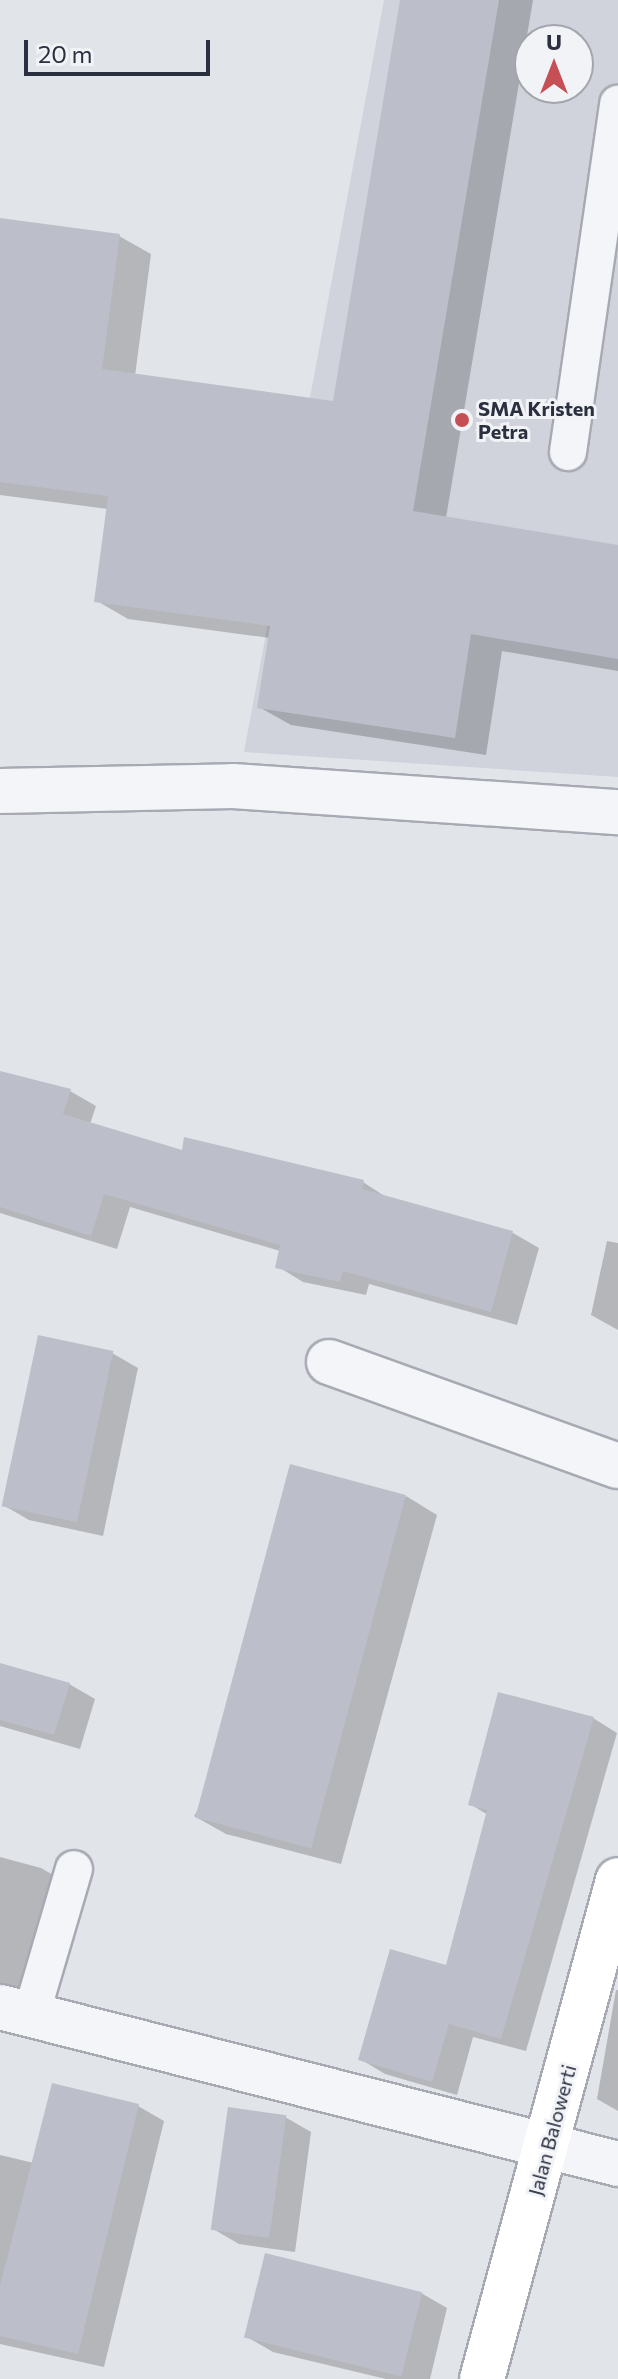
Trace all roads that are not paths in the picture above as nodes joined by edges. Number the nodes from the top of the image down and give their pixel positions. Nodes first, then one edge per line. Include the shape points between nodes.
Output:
1 (618, 104) edge
2 (568, 452) dead end
3 (0, 791) edge
4 (618, 812) edge
5 (329, 1362) dead end
6 (618, 1466) edge
7 (74, 1869) dead end
8 (618, 1880) edge
9 (15, 2011) edge
10 (547, 2149) junction
11 (618, 2164) edge
12 (482, 2379) edge

1 - 2 lane
3 - 4 street via 233,786
5 - 6 street
7 - 9 lane
8 - 10 street, Jalan Balowerti
9 - 10 street
10 - 11 street
10 - 12 street, Jalan Balowerti

